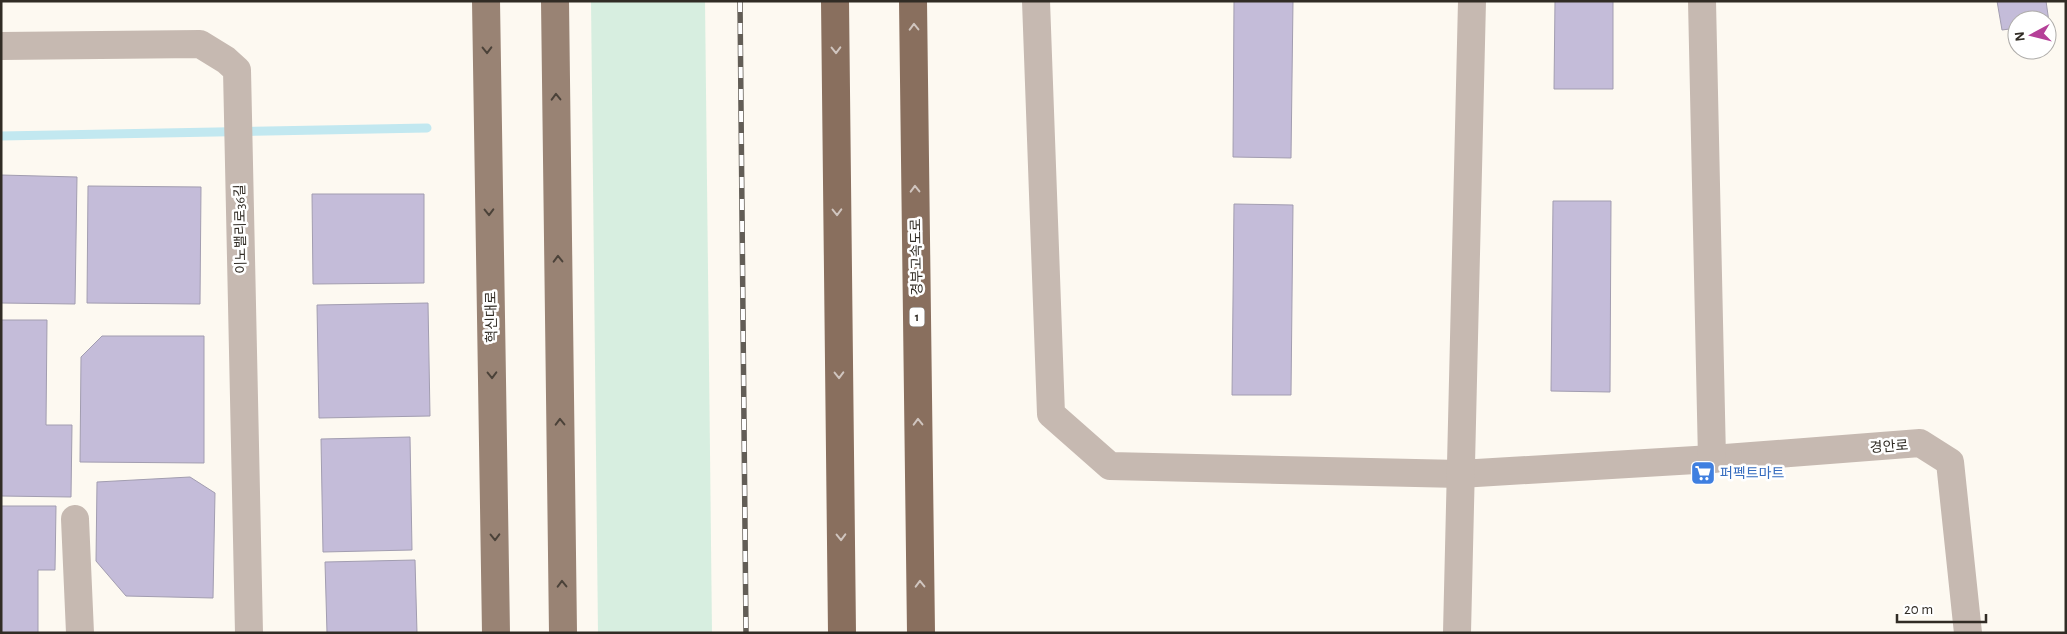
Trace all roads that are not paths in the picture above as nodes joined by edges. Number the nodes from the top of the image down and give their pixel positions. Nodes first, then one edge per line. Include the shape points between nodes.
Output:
1 (486, 1) edge
2 (555, 1) edge
3 (835, 1) edge
4 (913, 1) edge
5 (1036, 1) edge
6 (1472, 1) edge
7 (1702, 1) edge
8 (1, 46) edge
9 (1712, 459) junction
10 (1460, 474) junction
11 (75, 519) dead end
12 (80, 633) edge
13 (249, 633) edge
14 (496, 633) edge
15 (562, 633) edge
16 (842, 633) edge
17 (920, 633) edge
18 (1457, 633) edge
19 (1968, 633) edge

1 -> 14 main road, 혁신대로
15 -> 2 main road
3 -> 16 highway
17 -> 4 highway, 경부고속도로 / 1
5 - 10 street via 1051,414 1110,466
6 - 10 street
7 - 9 street
8 - 13 street, 이노밸리로36길 via 200,44 237,70
9 - 10 street
9 - 19 street, 경안로 via 1920,443 1950,462
10 - 18 street
11 - 12 street

